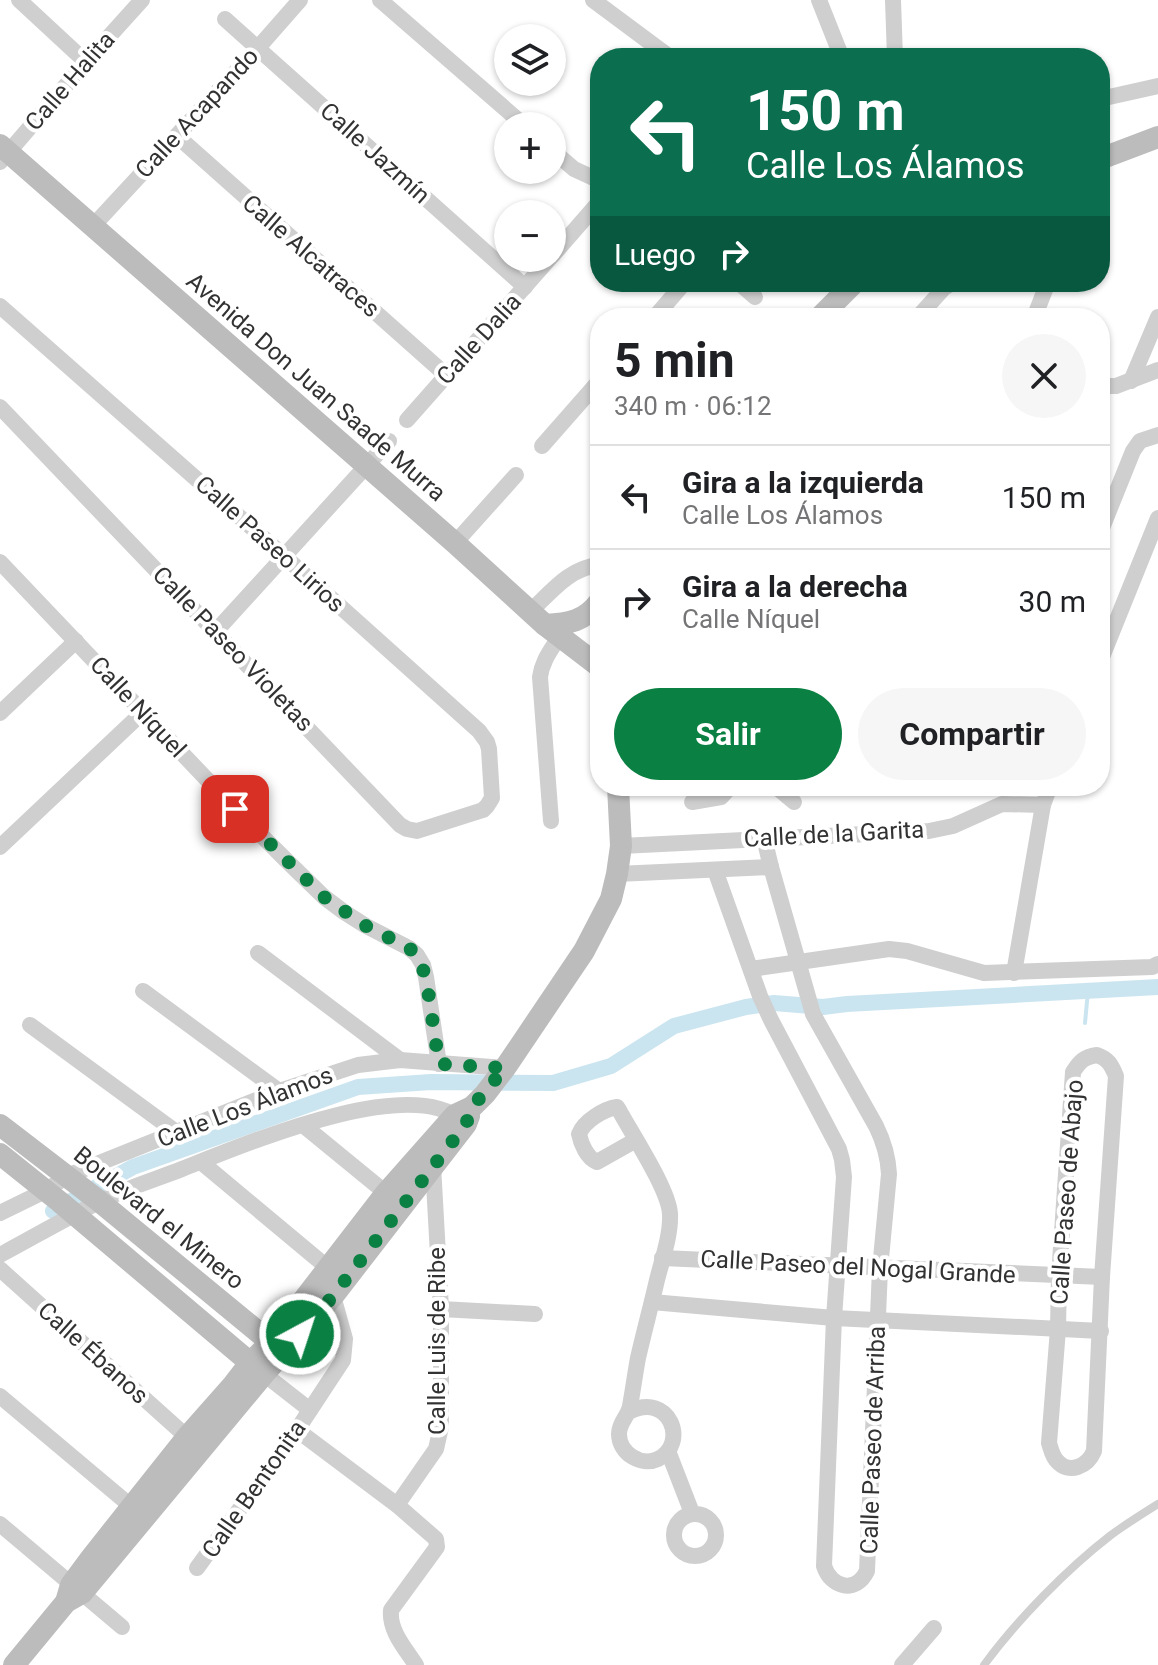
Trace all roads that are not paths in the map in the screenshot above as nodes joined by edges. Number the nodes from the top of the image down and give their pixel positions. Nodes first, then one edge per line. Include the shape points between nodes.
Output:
1 (19, 0) edge
2 (142, 0) edge
3 (300, 0) edge
4 (380, 0) edge
5 (593, 0) edge
6 (819, 0) edge
7 (893, 0) edge
8 (225, 19) dead end
9 (658, 48) edge
10 (838, 48) edge
11 (895, 48) edge
12 (257, 49) junction
13 (86, 62) junction
14 (1158, 86) edge
15 (1110, 97) edge
16 (509, 112) edge
17 (177, 136) junction
18 (1158, 137) edge
19 (3, 153) edge
20 (1110, 155) edge
21 (566, 162) edge
22 (590, 176) edge
23 (590, 212) edge
24 (93, 226) junction
25 (566, 240) edge
26 (538, 272) edge
27 (525, 287) junction
28 (676, 292) edge
29 (749, 292) edge
30 (845, 292) edge
31 (940, 292) edge
32 (755, 297) dead end
33 (663, 308) edge
34 (829, 308) edge
35 (926, 308) edge
36 (1, 309) edge
37 (1158, 317) edge
38 (1158, 370) edge
39 (446, 375) junction
40 (1131, 381) junction
41 (1110, 386) edge
42 (590, 391) edge
43 (0, 407) edge
44 (407, 420) dead end
45 (1158, 435) edge
46 (389, 441) dead end
47 (542, 446) dead end
48 (366, 467) junction
49 (516, 475) dead end
50 (1110, 508) edge
51 (1158, 518) edge
52 (455, 543) junction
53 (285, 557) junction
54 (590, 566) edge
55 (3, 570) edge
56 (590, 612) edge
57 (545, 625) junction
58 (216, 631) junction
59 (1110, 637) edge
60 (76, 641) junction
61 (590, 659) edge
62 (143, 712) junction
63 (0, 713) edge
64 (618, 796) edge
65 (722, 796) edge
66 (787, 796) edge
67 (1003, 796) edge
68 (1046, 796) edge
69 (692, 802) dead end
70 (794, 802) dead end
71 (1002, 804) junction
72 (1043, 805) junction
73 (487, 806) joint
74 (551, 821) dead end
75 (764, 838) junction
76 (621, 846) junction
77 (0, 847) edge
78 (771, 867) junction
79 (715, 870) junction
80 (617, 874) junction
81 (258, 953) dead end
82 (797, 963) junction
83 (1157, 965) edge
84 (751, 969) junction
85 (1014, 973) junction
86 (143, 991) dead end
87 (30, 1025) dead end
88 (400, 1060) junction
89 (439, 1064) junction
90 (502, 1072) junction
91 (279, 1091) junction
92 (470, 1110) junction
93 (0, 1125) edge
94 (303, 1125) junction
95 (176, 1132) junction
96 (636, 1140) junction
97 (0, 1154) edge
98 (201, 1162) junction
99 (433, 1165) junction
100 (84, 1190) junction
101 (386, 1193) junction
102 (63, 1204) junction
103 (0, 1213) edge
104 (0, 1255) edge
105 (662, 1258) junction
106 (837, 1266) junction
107 (328, 1268) junction
108 (0, 1269) edge
109 (880, 1269) junction
110 (1059, 1276) junction
111 (1102, 1277) junction
112 (333, 1296) junction
113 (652, 1302) junction
114 (441, 1309) junction
115 (535, 1314) dead end
116 (834, 1318) junction
117 (878, 1319) junction
118 (1058, 1329) junction
119 (1101, 1331) junction
120 (277, 1348) junction
121 (257, 1368) junction
122 (0, 1396) edge
123 (310, 1410) junction
124 (629, 1412) junction
125 (297, 1430) junction
126 (187, 1437) junction
127 (668, 1451) junction
128 (1158, 1504) edge
129 (397, 1505) junction
130 (132, 1507) junction
131 (692, 1513) dead end
132 (0, 1524) edge
133 (197, 1568) dead end
134 (73, 1593) junction
135 (122, 1627) dead end
136 (934, 1628) dead end
137 (14, 1665) edge
138 (416, 1665) edge
139 (902, 1665) edge
140 (984, 1665) edge

1 - 13 street
2 - 13 street, Calle Halita
3 - 12 street, Calle Acapando
4 - 16 street
5 - 9 street
6 - 10 street
7 - 11 street
8 - 12 street, Calle Jazmín
12 - 17 street, Calle Acapando
12 - 27 street, Calle Jazmín
13 - 19 street, Calle Halita
14 - 15 street
17 - 24 street, Calle Acapando
17 - 39 street, Calle Alcatraces
18 - 20 street
19 - 24 street, Avenida Don Juan Saade Murra
21 - 22 street
23 - 25 street, Calle Dalia
24 - 48 street, Avenida Don Juan Saade Murra
26 - 27 street, Calle Dalia
27 - 39 street, Calle Dalia
28 - 33 street
29 - 32 street
30 - 34 street
31 - 35 street
36 - 53 street, Calle Paseo Lirios
37 - 40 street
38 - 40 street
39 - 44 street, Calle Dalia
40 - 41 street
42 - 47 street
43 - 58 street, Calle Paseo Violetas
45 - 50 street via 1140,441 1133,451
46 - 48 street
48 - 52 street, Avenida Don Juan Saade Murra
48 - 53 street
49 - 52 street
51 - 59 street
52 - 57 street, Avenida Don Juan Saade Murra
53 - 58 street
53 - 73 street, Calle Paseo Lirios via 484,737 492,798
54 - 57 street via 577,570
55 - 60 street, Calle Níquel
56 - 57 street via 575,622
57 - 61 street, Avenida Don Juan Saade Murra
57 - 74 street via 540,677
58 - 73 street, Calle Paseo Violetas via 400,825 417,831
60 - 62 street, Calle Níquel
60 - 63 street
62 - 77 street
62 - 89 street, Calle Níquel via 324,897 417,955 426,977
64 - 76 street
65 - 69 street
66 - 70 street
67 - 71 street
68 - 72 street
71 - 72 street, Calle de la Garita
71 - 75 street, Calle de la Garita via 929,831
72 - 85 street
75 - 76 street, Calle de la Garita
75 - 78 street, Calle Paseo de Arriba
76 - 80 street
78 - 79 street, Calle de la Garita
78 - 82 street, Calle Paseo de Arriba
79 - 80 street, Calle de la Garita
79 - 84 street, Calle Paseo de Arriba
80 - 90 street via 611,899 584,951
81 - 88 street
82 - 84 street
82 - 85 street via 889,949 984,973
82 - 109 street, Calle Paseo de Arriba via 813,1014 884,1141 889,1174
83 - 85 street
84 - 106 street, Calle Paseo de Arriba via 842,1160
86 - 91 street
87 - 95 street
88 - 89 street, Calle Los Álamos
88 - 91 street, Calle Los Álamos via 358,1065
89 - 90 street, Calle Los Álamos
90 - 92 street
91 - 95 street, Calle Los Álamos
92 - 94 street, Calle Los Álamos via 416,1104 348,1111
92 - 99 street
92 - 101 street
93 - 100 street, Boulevard el Minero
94 - 98 street, Calle Los Álamos
94 - 101 street
95 - 100 street, Calle Los Álamos
96 - 96 street via 615,1107 581,1129 580,1139 597,1162
96 - 105 street via 668,1202 670,1223
97 - 102 street, Boulevard el Minero
98 - 100 street, Calle Los Álamos
98 - 107 street
99 - 112 street
99 - 114 street, Calle Luis de Ribe
100 - 102 street, Calle Los Álamos
100 - 102 street, Calle Los Álamos
100 - 120 street, Boulevard el Minero
101 - 107 street
102 - 103 street, Calle Los Álamos
102 - 104 street, Calle Los Álamos
102 - 121 street, Boulevard el Minero
105 - 106 street, Calle Paseo del Nogal Grande
105 - 113 street
106 - 109 street, Calle Paseo del Nogal Grande
106 - 116 street, Calle Paseo de Arriba
107 - 120 street
108 - 126 street, Calle Ébanos
109 - 110 street, Calle Paseo del Nogal Grande
109 - 117 street, Calle Paseo de Arriba
110 - 111 street, Calle Paseo del Nogal Grande
110 - 111 street, Calle Paseo de Abajo via 1073,1072 1079,1062 1097,1055 1106,1058 1116,1076
110 - 118 street, Calle Paseo de Abajo
111 - 119 street, Calle Paseo de Abajo
112 - 120 street
112 - 123 street, Calle Bentonita via 345,1339 343,1360
113 - 116 street, Calle Paseo del Nogal Grande
113 - 124 street
114 - 115 street
114 - 129 street, Calle Luis de Ribe via 440,1438
116 - 117 street, Calle Paseo del Nogal Grande
116 - 117 street, Calle Paseo de Arriba via 824,1566 827,1576 842,1586 859,1582 867,1571
117 - 118 street, Calle Paseo del Nogal Grande
118 - 119 street, Calle Paseo del Nogal Grande
118 - 119 street, Calle Paseo de Abajo via 1049,1443 1066,1468 1077,1468 1094,1451
120 - 121 street
121 - 123 street
121 - 126 street
121 - 134 street
122 - 130 street
123 - 125 street, Calle Bentonita
124 - 127 street via 651,1406 670,1419 674,1430
124 - 127 street via 619,1432 626,1453 647,1461
125 - 129 street
125 - 133 street, Calle Bentonita
126 - 130 street
127 - 131 street
128 - 140 lane via 1071,1569
129 - 138 street via 437,1543 391,1610 390,1620
130 - 134 street
132 - 134 street
134 - 135 street
134 - 137 street
136 - 139 street

